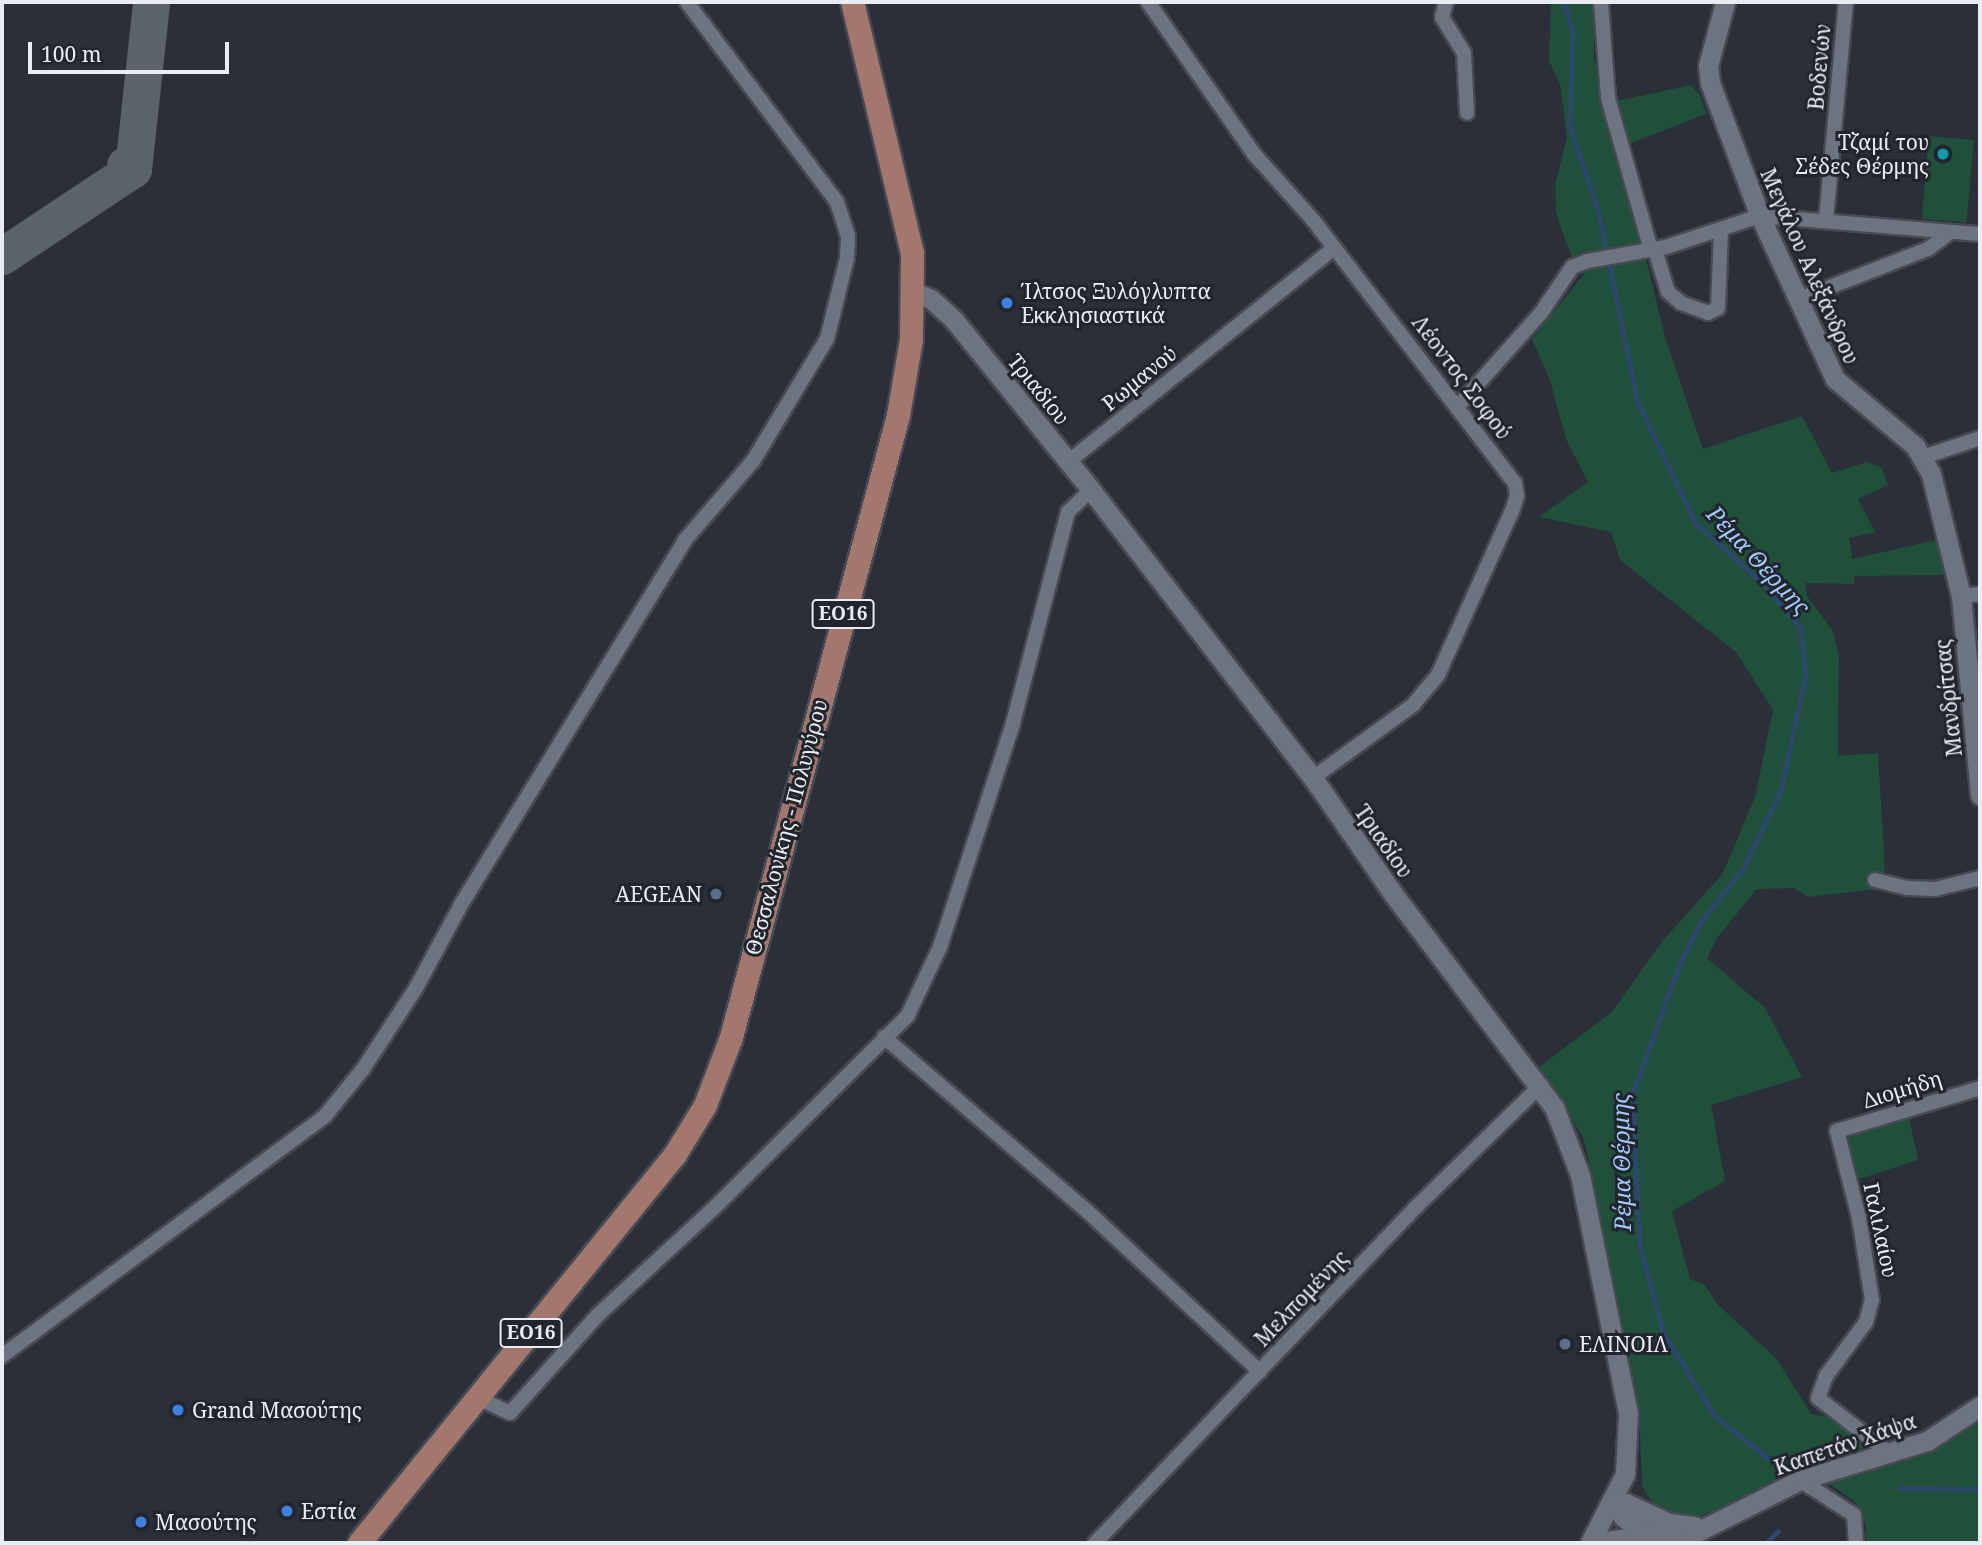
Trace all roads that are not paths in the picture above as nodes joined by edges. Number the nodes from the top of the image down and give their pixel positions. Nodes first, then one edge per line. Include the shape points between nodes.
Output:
1 (687, 2) edge
2 (852, 2) edge
3 (1149, 2) edge
4 (1446, 2) edge
5 (1601, 2) edge
6 (1725, 2) edge
7 (1846, 2) edge
8 (1467, 113) dead end
9 (1760, 216) junction
10 (1826, 220) junction
11 (1721, 229) junction
12 (1949, 233) junction
13 (1980, 234) edge
14 (1334, 248) junction
15 (1653, 250) junction
16 (914, 292) junction
17 (1799, 299) junction
18 (1459, 405) junction
19 (1980, 438) edge
20 (1923, 457) junction
21 (1068, 461) junction
22 (1091, 490) junction
23 (1970, 595) edge
24 (1976, 704) edge
25 (1977, 737) edge
26 (1313, 778) junction
27 (1980, 795) edge
28 (1980, 878) edge
29 (1875, 880) dead end
30 (884, 1037) junction
31 (1541, 1085) junction
32 (1980, 1088) edge
33 (1836, 1131) joint
34 (2, 1356) edge
35 (1260, 1371) junction
36 (478, 1398) junction
37 (1980, 1406) edge
38 (1890, 1454) junction
39 (1625, 1474) junction
40 (1800, 1480) junction
41 (1614, 1502) junction
42 (1721, 1521) junction
43 (1651, 1526) junction
44 (1690, 1539) edge
45 (359, 1543) edge
46 (1095, 1543) edge
47 (1592, 1543) edge
48 (1856, 1543) edge

1 - 34 street via 837,202 848,236 847,258 827,339 753,461 685,540 469,891 416,988 363,1069 325,1116
2 - 16 main road, Θεσσαλονίκης - Πολυγύρου / ΕΟ16 via 907,228
3 - 14 street, Λέοντος Σοφού via 1255,154
4 - 8 street via 1442,17 1464,53
5 - 15 street via 1608,98
6 - 9 main road, Μεγάλου Αλεξάνδρου via 1708,66 1710,83
7 - 10 street, Βοδενών
9 - 10 street
9 - 11 street
9 - 17 main road, Μεγάλου Αλεξάνδρου
10 - 12 street
11 - 15 street
11 - 15 street via 1718,308 1708,313 1685,306 1668,292
12 - 13 street
12 - 17 street via 1928,249
14 - 18 street, Λέοντος Σοφού
14 - 21 street, Ρωμανού
15 - 18 street via 1572,267 1541,313
16 - 21 main road, Τριαδίου via 931,299 954,320
16 - 36 main road, Θεσσαλονίκης - Πολυγύρου / ΕΟ16 via 898,415 719,1074 675,1154
17 - 20 main road, Μεγάλου Αλεξάνδρου via 1835,379 1893,425
18 - 26 street, Λέοντος Σοφού via 1515,483 1512,511 1426,694
19 - 20 street
20 - 23 main road, Μεγάλου Αλεξάνδρου
21 - 22 main road, Τριαδίου
22 - 26 main road, Τριαδίου
22 - 30 street via 1068,512 1013,723 940,947 908,1015
23 - 24 main road, Μανδρίτσας
24 - 25 main road, Μανδρίτσας
25 - 27 main road, Μανδρίτσας
26 - 31 main road, Τριαδίου via 1394,895
28 - 29 street via 1936,889
30 - 35 street via 1087,1211
30 - 36 street via 598,1315 510,1413
31 - 35 street, Μελπομένης
31 - 39 main road, Τριαδίου via 1564,1127 1580,1175 1627,1399
32 - 33 street, Διομήδη
33 - 38 street, Γαλιλαίου via 1859,1218 1872,1300 1866,1322 1831,1367 1818,1395 1823,1404
35 - 46 street, Μελπομένης
36 - 45 main road, Θεσσαλονίκης - Πολυγύρου / ΕΟ16
37 - 38 main road, Καπετάν Χάψα via 1938,1435
38 - 40 main road, Καπετάν Χάψα
39 - 41 main road, Τριαδίου
39 - 43 main road
40 - 42 main road, Καπετάν Χάψα
40 - 48 street via 1854,1515
41 - 43 main road, Καπετάν Χάψα via 1626,1503
41 - 47 main road, Τριαδίου
42 - 43 main road, Καπετάν Χάψα
42 - 44 main road, Καπετάν Χάψα
43 - 44 main road, Καπετάν Χάψα
43 - 47 main road

